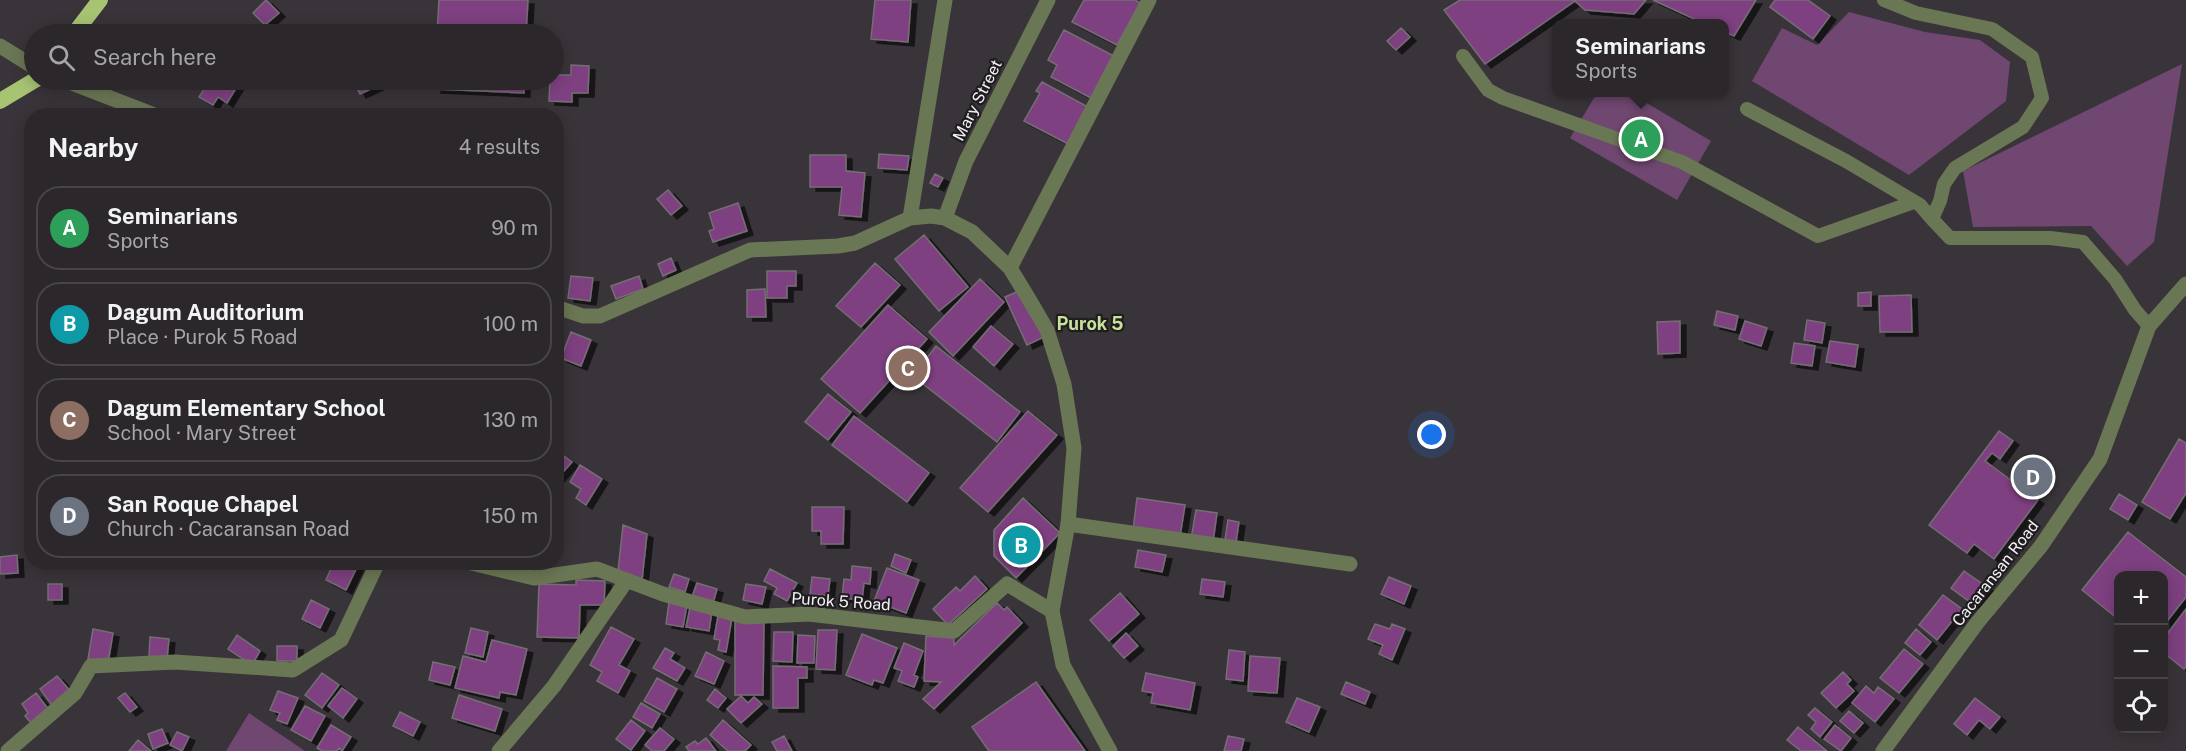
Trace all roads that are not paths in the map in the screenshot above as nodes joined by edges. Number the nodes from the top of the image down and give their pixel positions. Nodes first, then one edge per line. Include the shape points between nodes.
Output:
1 (100, 0) edge
2 (945, 0) edge
3 (1048, 0) edge
4 (1149, 0) edge
5 (1884, 0) edge
6 (82, 24) edge
7 (0, 46) edge
8 (1463, 56) dead end
9 (24, 61) edge
10 (24, 87) edge
11 (90, 90) edge
12 (0, 101) edge
13 (136, 108) edge
14 (1747, 109) dead end
15 (1914, 202) junction
16 (910, 218) junction
17 (945, 218) junction
18 (1932, 219) junction
19 (1010, 268) junction
20 (2186, 284) edge
21 (564, 309) edge
22 (2149, 327) junction
23 (1068, 525) junction
24 (1350, 564) dead end
25 (374, 570) edge
26 (500, 570) edge
27 (627, 580) junction
28 (1052, 611) junction
29 (8, 751) edge
30 (500, 751) edge
31 (1110, 751) edge
32 (1883, 751) edge

1 - 6 highway
2 - 16 street
3 - 17 street, Mary Street via 966,161
4 - 19 street
5 - 18 lane via 1916,13 1992,29 2032,57 2042,99 2023,127 1955,168 1944,184
7 - 9 street
8 - 15 lane via 1488,90 1503,98 1682,162 1818,236
10 - 12 highway
11 - 13 street
14 - 15 lane
15 - 18 lane
16 - 17 street
16 - 21 street via 855,243 750,250 600,316 583,316
17 - 19 street via 972,232
18 - 22 lane via 1950,238 2050,238 2083,242
19 - 23 street via 1047,330 1064,384 1074,448
20 - 22 street, Cacaransan Road
22 - 32 street, Cacaransan Road via 2100,459 2041,546 1977,623
23 - 24 street
23 - 28 street
25 - 29 street via 341,640 293,670 175,662 91,666 75,693
26 - 27 street, Purok 5 Road via 534,578 597,569
27 - 28 street, Purok 5 Road via 746,617 809,614 954,631 1007,584
27 - 30 street via 554,686
28 - 31 street via 1063,665

